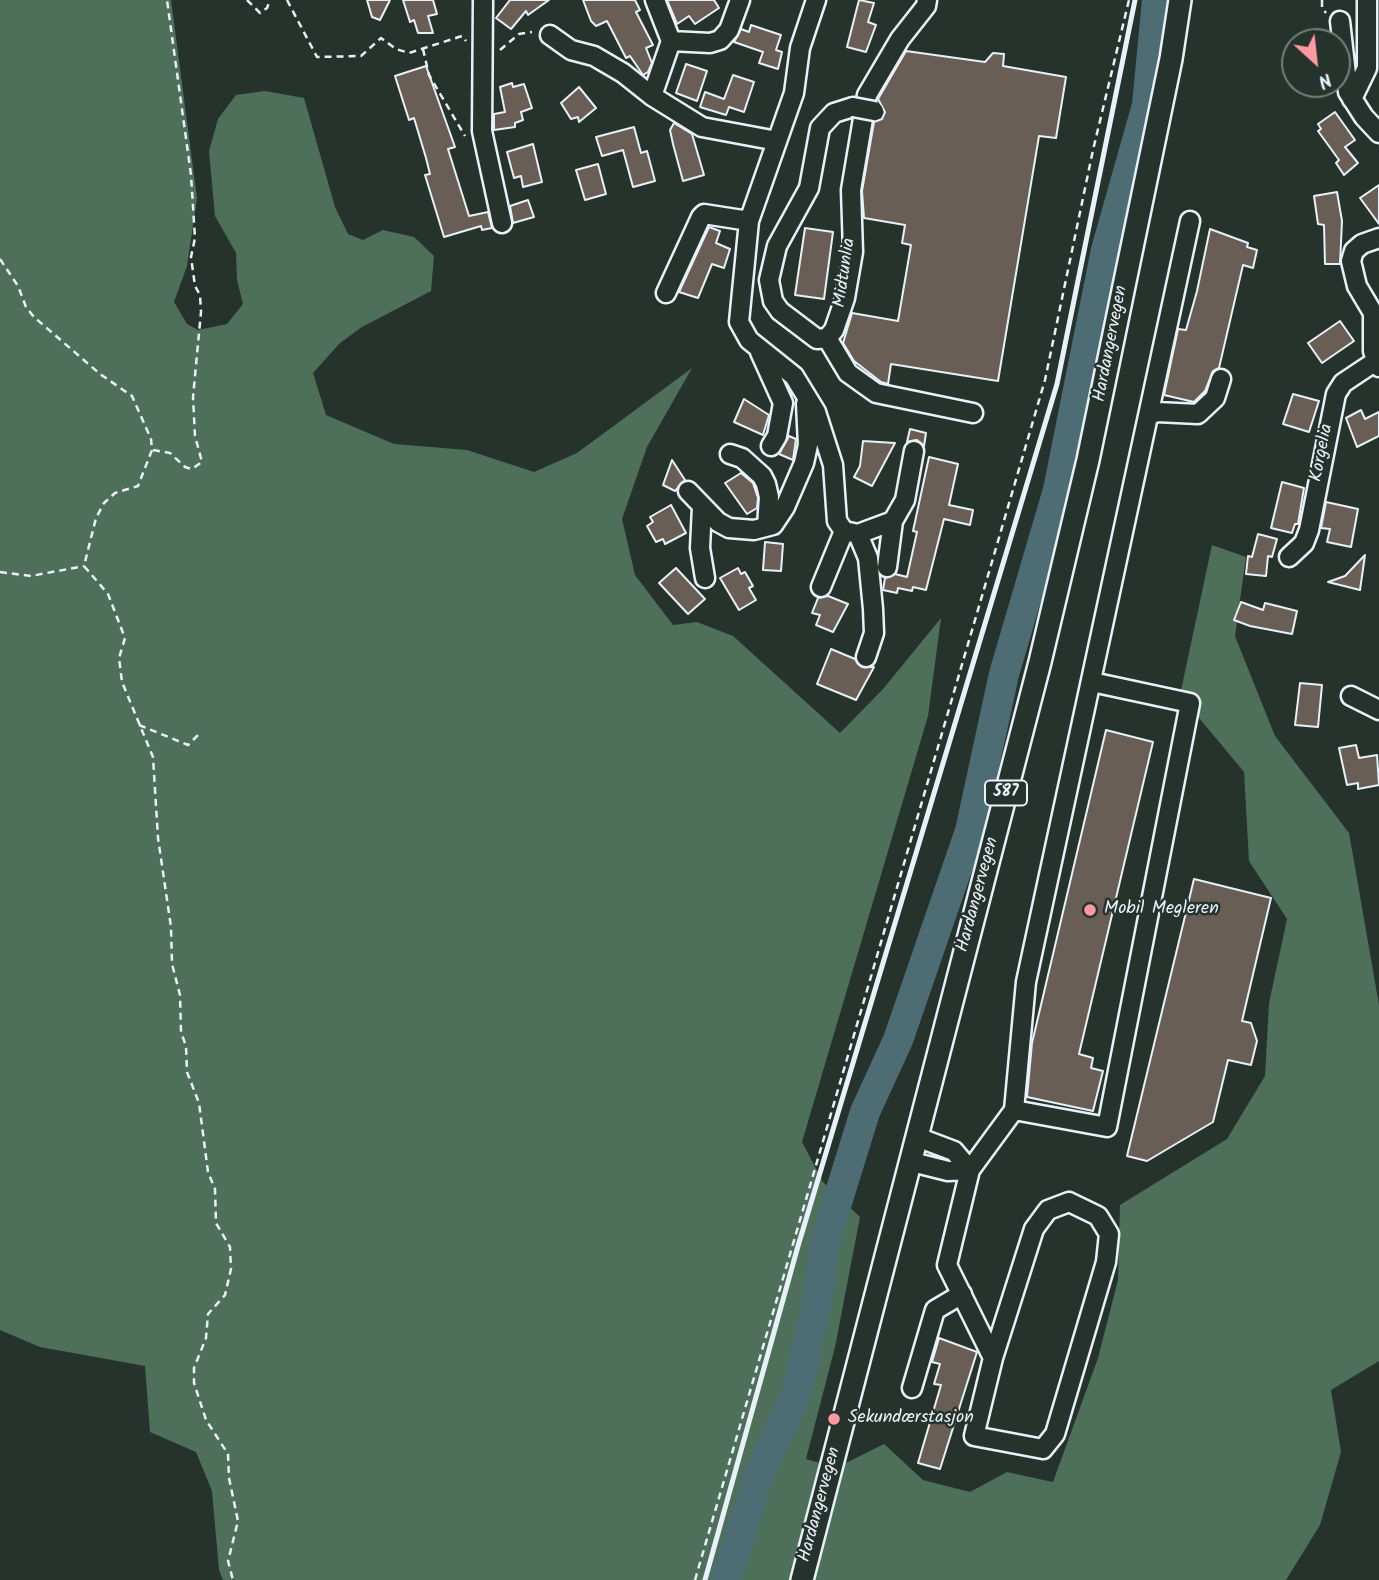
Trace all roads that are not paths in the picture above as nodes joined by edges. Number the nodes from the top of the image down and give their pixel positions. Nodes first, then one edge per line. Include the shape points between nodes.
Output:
1 (483, 0) edge
2 (655, 0) edge
3 (740, 0) edge
4 (816, 0) edge
5 (1180, 0) edge
6 (1367, 0) edge
7 (929, 2) edge
8 (1340, 21) dead end
9 (550, 35) dead end
10 (671, 41) junction
11 (652, 96) junction
12 (1352, 99) junction
13 (874, 111) dead end
14 (1379, 133) edge
15 (777, 141) junction
16 (749, 221) junction
17 (1190, 221) dead end
18 (502, 223) dead end
19 (1379, 238) edge
20 (666, 293) dead end
21 (827, 338) junction
22 (759, 349) junction
23 (1377, 364) edge
24 (1221, 379) dead end
25 (802, 387) junction
26 (973, 413) dead end
27 (1149, 415) junction
28 (771, 446) dead end
29 (915, 451) dead end
30 (730, 454) dead end
31 (688, 491) dead end
32 (702, 507) junction
33 (893, 521) junction
34 (766, 526) junction
35 (851, 532) junction
36 (1289, 557) dead end
37 (887, 567) dead end
38 (705, 578) dead end
39 (821, 587) dead end
40 (866, 657) dead end
41 (1092, 682) junction
42 (1351, 696) dead end
43 (1379, 710) edge
44 (1014, 1110) junction
45 (917, 1137) junction
46 (912, 1162) junction
47 (970, 1170) junction
48 (962, 1294) junction
49 (993, 1358) junction
50 (912, 1388) dead end
51 (802, 1580) edge

1 - 18 street via 482,131
2 - 10 street
3 - 10 street via 729,30 720,40
4 - 15 street
5 - 45 main road, Hardangervegen / 587 via 1088,460
6 - 12 street via 1367,68
7 - 21 street, Midtunlia via 867,95 851,190 853,252 838,323
8 - 12 street via 1346,84
9 - 11 street via 571,50 594,56 623,73
10 - 11 street
11 - 15 street via 702,127
12 - 14 street
13 - 21 street, bridge via 853,107 834,113 820,128 809,188 777,246 769,280 779,311 817,339
15 - 16 street
16 - 20 street via 704,214
16 - 22 street via 738,310 742,330
17 - 27 street
19 - 23 street, Korgelia via 1362,244 1351,261 1357,286 1373,313
21 - 26 street via 848,373 876,393
22 - 25 street
22 - 28 street via 783,403
23 - 36 street, Korgelia via 1343,383 1336,394 1309,530 1304,543
24 - 27 street via 1215,398 1198,414
25 - 34 street via 808,425 804,463 778,520
25 - 35 street via 830,448 837,521
27 - 41 street
29 - 33 street via 905,500
30 - 34 street via 742,458 762,476 769,497
31 - 32 street
32 - 34 street via 729,528 741,531
32 - 38 street via 700,548
33 - 35 street
33 - 37 street
35 - 39 street
35 - 40 street via 868,558 874,633
41 - 44 street via 1026,982
41 - 44 street via 1189,703 1107,1127
42 - 43 street
44 - 47 street
45 - 46 main road, Hardangervegen / 587
45 - 47 street via 954,1151
46 - 47 street via 948,1171
46 - 51 main road, Hardangervegen / 587
47 - 48 street via 947,1265
48 - 49 street
48 - 50 street via 935,1310
49 - 49 street via 1034,1229 1048,1210 1069,1202 1098,1216 1109,1234 1106,1262 1055,1434 1043,1449 974,1436

